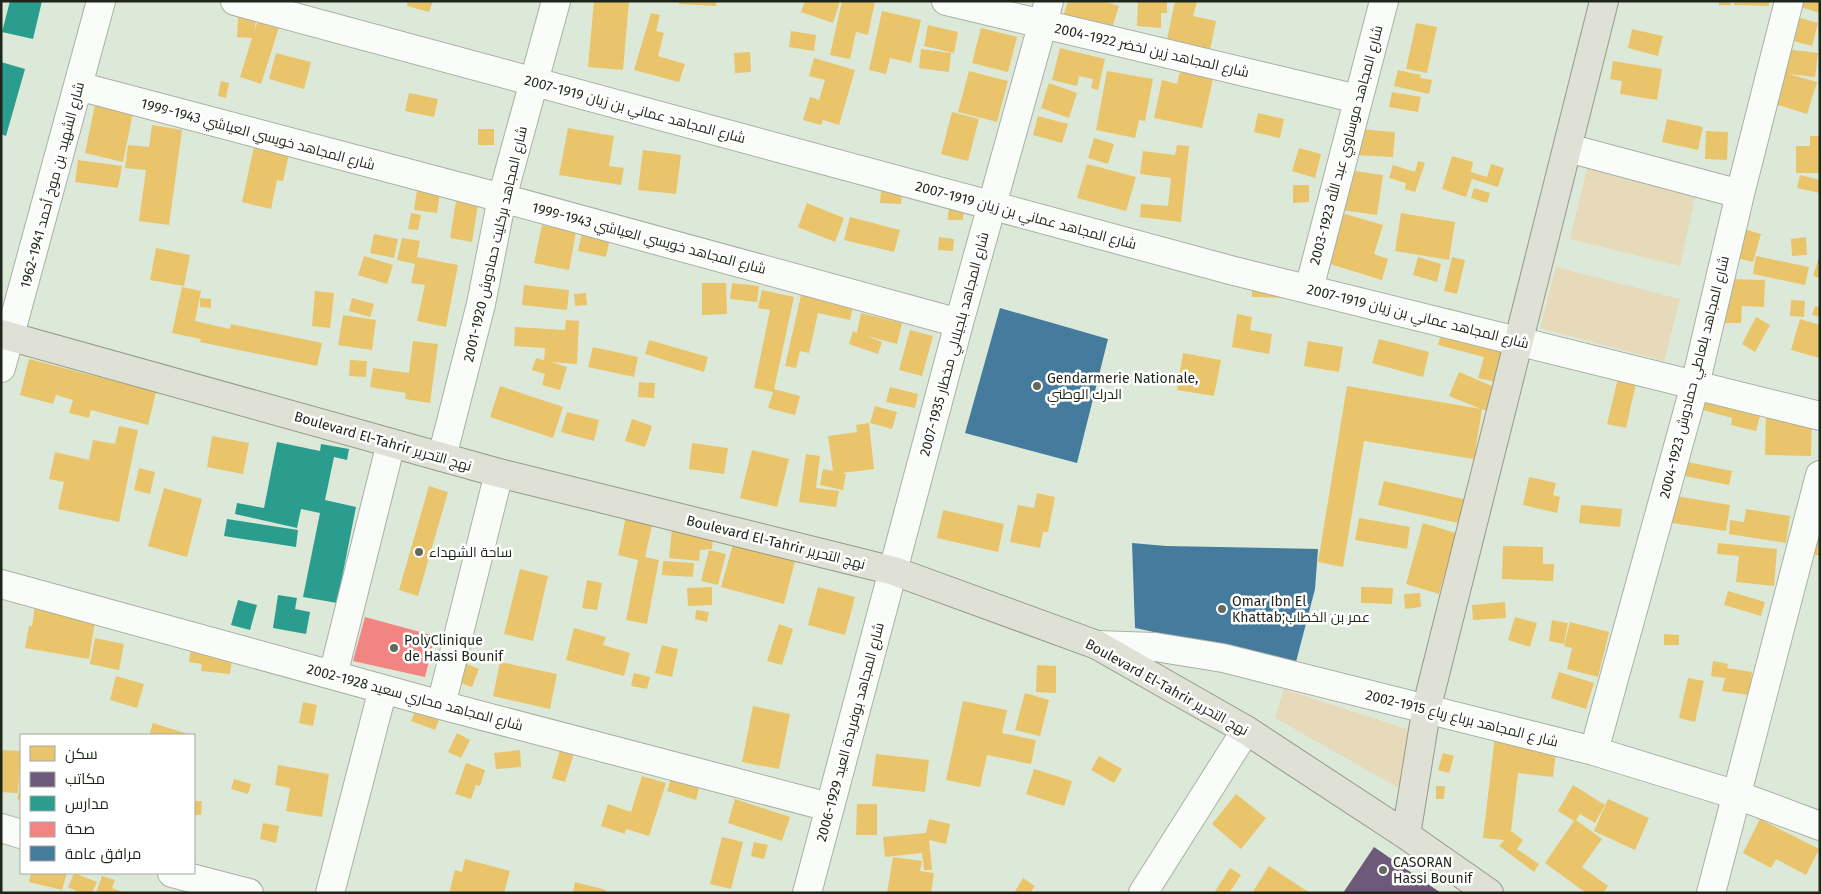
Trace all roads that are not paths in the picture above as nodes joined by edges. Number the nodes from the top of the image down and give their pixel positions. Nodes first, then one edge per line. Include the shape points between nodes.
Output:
1 (101, 1) edge
2 (235, 1) edge
3 (556, 1) edge
4 (946, 1) edge
5 (1384, 1) edge
6 (1604, 1) edge
7 (1789, 1) edge
8 (1046, 13) edge
9 (534, 82) junction
10 (78, 86) junction
11 (1358, 100) junction
12 (1568, 148) junction
13 (1740, 194) junction
14 (502, 198) junction
15 (992, 206) junction
16 (1309, 289) junction
17 (959, 323) junction
18 (6, 335) edge
19 (1519, 341) junction
20 (1, 368) edge
21 (1695, 385) junction
22 (1820, 416) edge
23 (390, 443) junction
24 (442, 457) junction
25 (499, 473) junction
26 (1820, 475) edge
27 (894, 571) junction
28 (1, 584) edge
29 (1097, 645) junction
30 (333, 675) junction
31 (383, 689) junction
32 (441, 705) junction
33 (1426, 709) junction
34 (1246, 730) junction
35 (1594, 751) junction
36 (1737, 795) junction
37 (829, 808) junction
38 (1820, 826) edge
39 (1, 828) edge
40 (20, 834) edge
41 (1406, 836) junction
42 (176, 874) edge
43 (249, 893) edge
44 (330, 893) edge
45 (807, 893) edge
46 (1143, 893) edge
47 (1489, 893) edge
48 (1710, 893) edge

1 - 10 street, شارع الشهيد بن موخ أحمد 1941-1962
2 - 9 street, شارع المجاهد عماني بن زيان 1919-2007
3 - 9 street, شارع المجاهد بركليت حمادوش 1920-2001
4 - 8 street, شارع المجاهد زين لخضر 1922-2004
5 - 11 street, شارع المجاهد موساوي عبد الله 1923-2003
6 - 12 main road
7 - 13 street, شارع المجاهد بلعاطي حمادوش 1923-2004
8 - 11 street, شارع المجاهد زين لخضر 1922-2004
8 - 15 street, شارع المجاهد بلجيلالي مخطار 1935-2007
9 - 14 street, شارع المجاهد بركليت حمادوش 1920-2001
9 - 15 street, شارع المجاهد عماني بن زيان 1919-2007
10 - 14 street, شارع المجاهد خويسي العياشي 1943-1999
10 - 18 street, شارع الشهيد بن موخ أحمد 1941-1962
11 - 16 street, شارع المجاهد موساوي عبد الله 1923-2003
12 - 13 street
12 - 19 main road
13 - 21 street, شارع المجاهد بلعاطي حمادوش 1923-2004
14 - 17 street, شارع المجاهد خويسي العياشي 1943-1999
14 - 24 street, شارع المجاهد بركليت حمادوش 1920-2001 via 481,304
15 - 16 street, شارع المجاهد عماني بن زيان 1919-2007
15 - 17 street, شارع المجاهد بلجيلالي مخطار 1935-2007
16 - 19 street, شارع المجاهد عماني بن زيان 1919-2007
17 - 27 street, شارع المجاهد بلجيلالي مخطار 1935-2007
18 - 20 street, شارع الشهيد بن موخ أحمد 1941-1962
18 - 23 main road, Boulevard El-Tahrir نهج التحرير
19 - 21 street, شارع المجاهد عماني بن زيان 1919-2007
19 - 33 main road
21 - 22 street, شارع المجاهد عماني بن زيان 1919-2007
21 - 35 street, شارع المجاهد بلعاطي حمادوش 1923-2004
23 - 24 main road, Boulevard El-Tahrir نهج التحرير
23 - 30 street
24 - 25 main road, Boulevard El-Tahrir نهج التحرير
25 - 27 main road, Boulevard El-Tahrir نهج التحرير
25 - 32 street
26 - 36 street
27 - 29 main road, Boulevard El-Tahrir نهج التحرير
27 - 37 street, شارع المجاهد بوفريدة العيد 1929-2006
28 - 30 street, شارع المجاهد محاري سعيد 1928-2002
29 - 33 street, شار ع المجاهد برباع رباع 1915-2002 via 1155,647 1223,658
29 - 34 main road, Boulevard El-Tahrir نهج التحرير
30 - 31 street, شارع المجاهد محاري سعيد 1928-2002
31 - 32 street, شارع المجاهد محاري سعيد 1928-2002
31 - 44 street
32 - 37 street, شارع المجاهد محاري سعيد 1928-2002
33 - 35 street, شار ع المجاهد برباع رباع 1915-2002
33 - 41 main road
34 - 41 main road, Boulevard El-Tahrir نهج التحرير
34 - 46 street
35 - 36 street, شار ع المجاهد برباع رباع 1915-2002
36 - 38 street, شار ع المجاهد برباع رباع 1915-2002
36 - 48 street
37 - 45 street, شارع المجاهد بوفريدة العيد 1929-2006
39 - 40 street
41 - 47 main road, Boulevard El-Tahrir نهج التحرير
42 - 43 street

